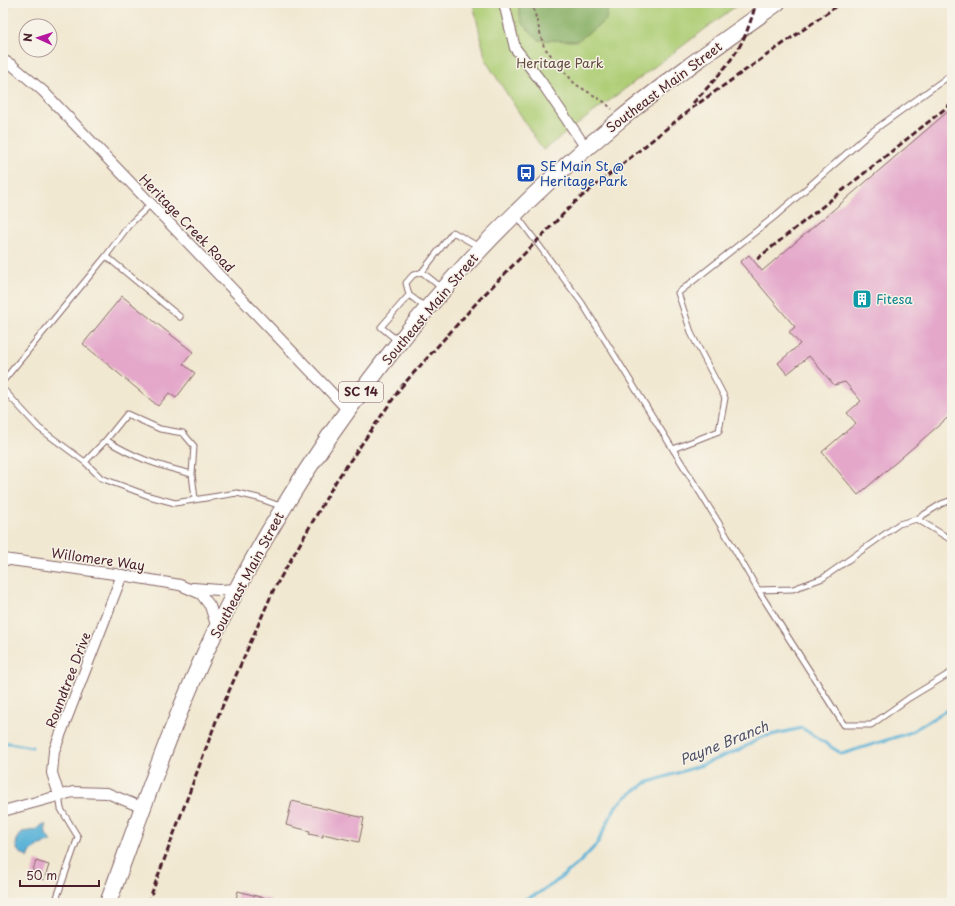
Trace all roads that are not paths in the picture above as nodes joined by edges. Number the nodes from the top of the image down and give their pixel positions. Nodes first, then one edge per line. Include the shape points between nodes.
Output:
1 (504, 3) edge
2 (777, 3) edge
3 (3, 60) edge
4 (952, 74) edge
5 (586, 148) junction
6 (150, 204) junction
7 (516, 214) junction
8 (482, 248) junction
9 (106, 256) junction
10 (422, 272) junction
11 (444, 290) junction
12 (409, 295) junction
13 (427, 309) junction
14 (180, 317) dead end
15 (399, 343) junction
16 (3, 381) edge
17 (3, 389) edge
18 (348, 410) junction
19 (106, 440) junction
20 (673, 449) junction
21 (85, 462) junction
22 (192, 474) junction
23 (195, 499) junction
24 (952, 500) edge
25 (284, 507) junction
26 (917, 519) junction
27 (952, 539) edge
28 (3, 560) edge
29 (122, 575) junction
30 (189, 588) junction
31 (238, 589) junction
32 (758, 590) junction
33 (217, 628) junction
34 (952, 672) edge
35 (59, 795) junction
36 (143, 808) junction
37 (3, 811) edge
38 (55, 903) edge
39 (108, 903) edge

1 - 5 street via 515,48
2 - 5 main road, Southeast Main Street / SC 14 via 622,118
3 - 6 street, Heritage Creek Road via 43,91
4 - 20 lane via 870,132 774,216 678,293 692,335 725,398 719,431
5 - 7 main road, Southeast Main Street / SC 14
6 - 9 lane via 129,225
6 - 18 street, Heritage Creek Road
7 - 8 main road, Southeast Main Street / SC 14
7 - 20 lane via 582,303
8 - 10 lane via 453,232
8 - 11 main road, Southeast Main Street / SC 14
9 - 14 lane
9 - 16 lane
10 - 11 lane
10 - 12 lane via 413,275 406,284
11 - 13 main road, Southeast Main Street / SC 14
12 - 13 lane
12 - 15 lane via 381,327
13 - 15 main road, Southeast Main Street / SC 14
15 - 18 main road, Southeast Main Street / SC 14
17 - 21 lane via 39,428
18 - 25 main road, Southeast Main Street / SC 14
19 - 21 lane
19 - 22 lane via 142,460
19 - 22 lane via 127,414 160,429 183,433 194,446
20 - 32 lane
21 - 23 lane via 101,478 149,496 175,503
22 - 23 lane
23 - 25 lane via 237,493
24 - 26 lane
25 - 31 main road, Southeast Main Street / SC 14
26 - 27 lane
26 - 32 lane via 899,524 823,578 793,589
28 - 29 street, Willomere Way
29 - 30 street, Willomere Way
29 - 35 street, Roundtree Drive via 54,751 52,773
30 - 31 street, Willomere Way
30 - 33 street, Willomere Way via 201,594 210,606
31 - 33 main road, Southeast Main Street / SC 14
32 - 34 lane via 844,725 871,725
33 - 36 main road, Southeast Main Street / SC 14 via 175,722
35 - 36 street via 73,792 107,793
35 - 37 street
35 - 38 lane via 61,809 78,837
36 - 39 main road, Southeast Main Street / SC 14

